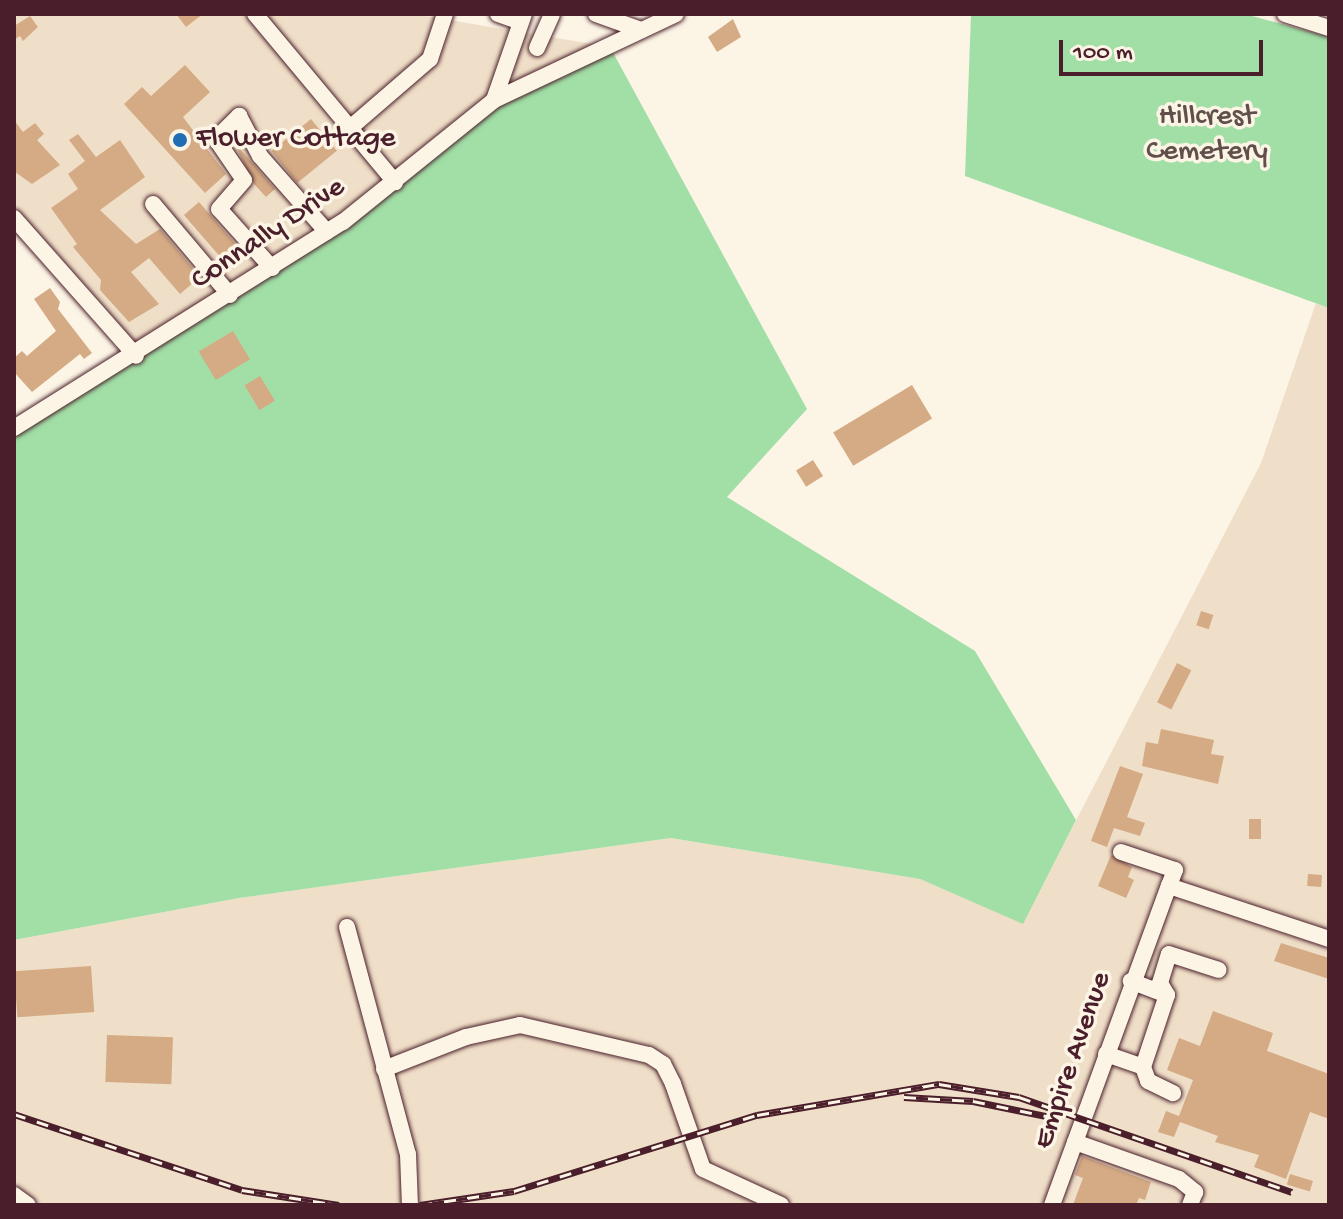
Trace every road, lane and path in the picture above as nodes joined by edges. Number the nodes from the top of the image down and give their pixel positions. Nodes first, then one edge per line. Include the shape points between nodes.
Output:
1 (255, 14) edge
2 (445, 14) edge
3 (498, 14) edge
4 (552, 14) edge
5 (596, 14) edge
6 (1285, 14) edge
7 (670, 16) edge
8 (522, 18) edge
9 (1329, 28) edge
10 (641, 30) junction
11 (537, 48) dead end
12 (494, 100) junction
13 (350, 128) junction
14 (395, 182) junction
15 (153, 204) dead end
16 (14, 218) edge
17 (327, 232) junction
18 (272, 268) junction
19 (230, 295) junction
20 (136, 356) junction
21 (14, 428) edge
22 (1121, 852) dead end
23 (1169, 886) junction
24 (347, 927) dead end
25 (1329, 939) edge
26 (1219, 970) dead end
27 (1131, 981) junction
28 (1167, 995) junction
29 (1106, 1054) junction
30 (1143, 1067) junction
31 (384, 1069) junction
32 (1173, 1093) dead end
33 (1075, 1142) junction
34 (14, 1195) edge
35 (28, 1205) edge
36 (410, 1205) edge
37 (781, 1205) edge
38 (1052, 1205) edge
39 (1190, 1205) edge

1 - 13 street
2 - 13 street via 430,59
3 - 8 street
4 - 11 street
5 - 10 street
6 - 9 street
7 - 10 street, Connally Drive
8 - 12 street
10 - 12 street, Connally Drive
12 - 14 street, Connally Drive
13 - 14 street
14 - 17 street, Connally Drive
15 - 19 street
16 - 20 street
17 - 18 street, Connally Drive
17 - 18 street via 260,156 239,116 216,139 244,180 219,209
18 - 19 street, Connally Drive
19 - 20 street, Connally Drive
20 - 21 street, Connally Drive
22 - 23 street via 1175,870
23 - 25 street
23 - 27 street, Empire Avenue
24 - 31 street
26 - 28 street via 1169,954 1160,983
27 - 28 street
27 - 29 street, Empire Avenue
28 - 30 street
29 - 30 street
29 - 33 street, Empire Avenue
30 - 32 street via 1148,1081
31 - 36 street via 412,1172
31 - 37 street via 466,1037 520,1025 649,1055 663,1064 673,1084 703,1169
33 - 38 street, Empire Avenue
33 - 39 street via 1179,1179 1195,1192
34 - 35 street

